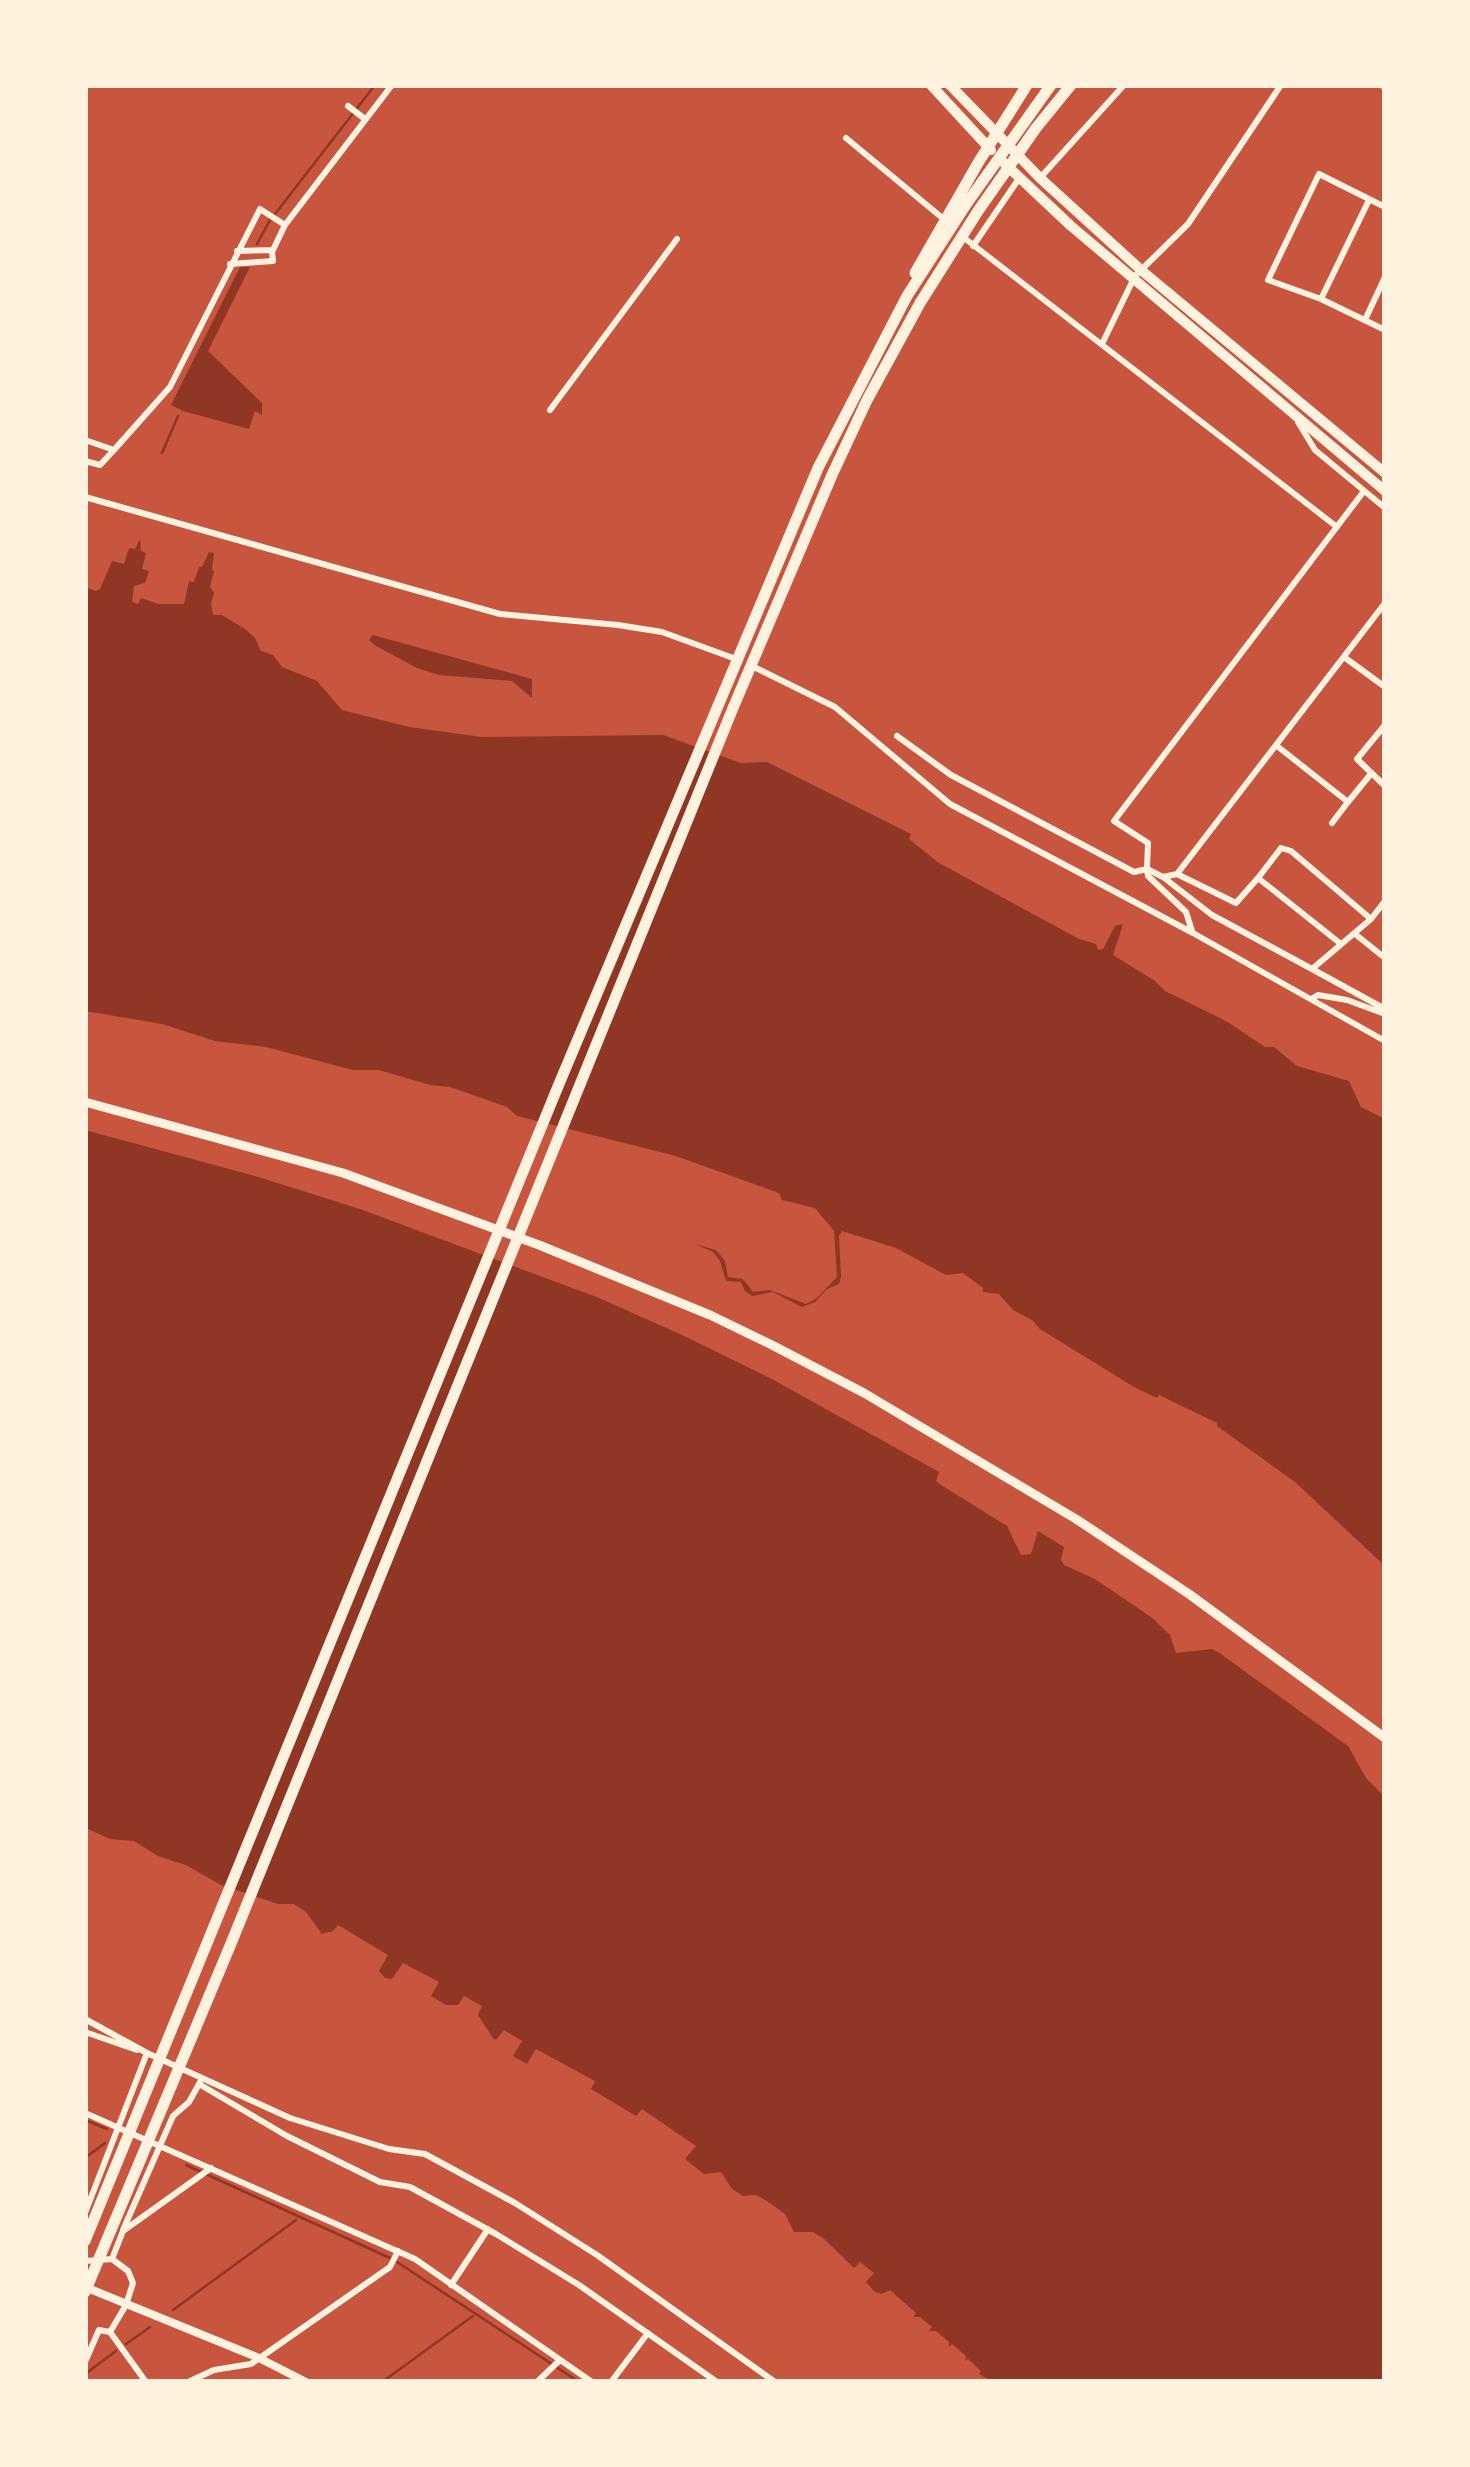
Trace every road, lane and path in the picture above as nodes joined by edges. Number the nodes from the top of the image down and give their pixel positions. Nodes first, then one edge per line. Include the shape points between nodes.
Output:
1 (392, 85) edge
2 (931, 85) edge
3 (950, 85) edge
4 (1027, 85) edge
5 (1051, 85) edge
6 (1071, 85) edge
7 (1124, 85) edge
8 (1281, 85) edge
9 (348, 106) dead end
10 (364, 118) junction
11 (846, 138) dead end
12 (1020, 178) junction
13 (1040, 178) junction
14 (1369, 200) junction
15 (1385, 208) edge
16 (285, 225) junction
17 (677, 238) dead end
18 (972, 246) junction
19 (237, 250) junction
20 (273, 250) junction
21 (229, 264) junction
22 (1138, 273) junction
23 (1385, 278) edge
24 (907, 296) junction
25 (1321, 299) junction
26 (1365, 320) junction
27 (1385, 330) edge
28 (1102, 344) junction
29 (550, 410) dead end
30 (1297, 419) junction
31 (85, 440) edge
32 (114, 450) junction
33 (1371, 461) junction
34 (85, 462) edge
35 (1385, 466) edge
36 (1385, 473) edge
37 (1364, 491) junction
38 (1385, 491) edge
39 (85, 496) edge
40 (1385, 508) edge
41 (1337, 527) junction
42 (1385, 603) edge
43 (1344, 656) junction
44 (1385, 687) edge
45 (1385, 724) edge
46 (896, 736) dead end
47 (1278, 746) junction
48 (1370, 775) junction
49 (1385, 786) edge
50 (1348, 802) junction
51 (1332, 823) dead end
52 (1147, 869) junction
53 (1177, 874) junction
54 (1163, 877) junction
55 (1258, 878) junction
56 (1385, 901) edge
57 (1372, 918) junction
58 (1192, 933) junction
59 (1355, 934) junction
60 (1341, 944) junction
61 (1385, 958) edge
62 (1312, 969) junction
63 (1312, 998) junction
64 (1385, 1012) edge
65 (1385, 1041) edge
66 (85, 1102) edge
67 (1385, 1738) edge
68 (85, 2019) edge
69 (85, 2032) edge
70 (148, 2053) junction
71 (201, 2081) junction
72 (85, 2113) edge
73 (117, 2128) junction
74 (160, 2147) junction
75 (210, 2169) junction
76 (85, 2213) edge
77 (488, 2229) junction
78 (123, 2231) junction
79 (85, 2242) edge
80 (395, 2257) junction
81 (112, 2260) junction
82 (85, 2261) edge
83 (451, 2284) junction
84 (85, 2290) edge
85 (126, 2304) junction
86 (110, 2332) junction
87 (648, 2333) junction
88 (259, 2358) junction
89 (85, 2362) edge
90 (556, 2364) junction
91 (146, 2382) edge
92 (188, 2382) edge
93 (306, 2382) edge
94 (537, 2382) edge
95 (592, 2382) edge
96 (611, 2382) edge
97 (717, 2382) edge
98 (775, 2382) edge

1 - 10 street
2 - 12 highway
3 - 13 highway
4 - 24 highway via 918,266
5 - 24 highway
6 - 84 highway via 978,211 920,304 832,474
7 - 13 street
8 - 22 street via 1188,224
9 - 10 street
10 - 16 street
11 - 18 street
12 - 18 street
12 - 22 highway via 1071,226
13 - 22 highway
14 - 15 street
14 - 25 street
14 - 25 street via 1320,174 1268,280
16 - 19 street via 260,209
16 - 20 street
17 - 29 street
18 - 28 street
19 - 20 street
19 - 21 street
20 - 21 street via 273,261
21 - 32 street via 170,387
22 - 28 street
22 - 30 highway
22 - 33 highway
23 - 26 street
24 - 79 highway via 784,546
25 - 26 street
26 - 27 street
28 - 41 street
30 - 37 street via 1315,450
30 - 38 highway
31 - 32 street
32 - 34 street via 100,465
33 - 35 street
33 - 36 highway
37 - 40 street
37 - 41 street
39 - 58 street via 500,614 618,624 715,650 836,707 950,804
41 - 52 street via 1114,821 1148,843
42 - 43 street
43 - 44 street
43 - 47 street
45 - 48 street via 1357,759
46 - 52 street via 951,775 1134,872
47 - 50 street
47 - 53 street
48 - 49 street
48 - 50 street
50 - 51 street
52 - 54 street
52 - 58 street via 1186,912
53 - 54 street
53 - 55 street via 1236,903
54 - 62 street via 1212,915
55 - 57 street via 1281,848 1291,851
55 - 60 street
56 - 57 street
57 - 59 street
58 - 63 street
59 - 60 street
59 - 61 street
60 - 62 street
62 - 64 street
63 - 64 street
63 - 65 street
66 - 67 main road via 342,1173 556,1252 772,1345 1076,1519
68 - 70 street
69 - 70 street
70 - 71 street
70 - 73 street
71 - 74 street via 173,2116
71 - 77 street via 340,2162 380,2182 410,2187
71 - 98 street via 290,2118 425,2154 597,2255
72 - 73 street
73 - 74 street
73 - 76 street
74 - 75 street
74 - 78 street
75 - 78 street
75 - 80 street
77 - 83 street
77 - 87 street
78 - 81 street
80 - 83 street
80 - 88 street
81 - 82 street
81 - 85 street via 133,2283
83 - 90 street
84 - 85 street
85 - 86 street
85 - 88 street
86 - 89 street via 99,2330
86 - 91 street
87 - 96 street
87 - 97 street
88 - 92 street
88 - 93 street
90 - 94 street
90 - 95 street

